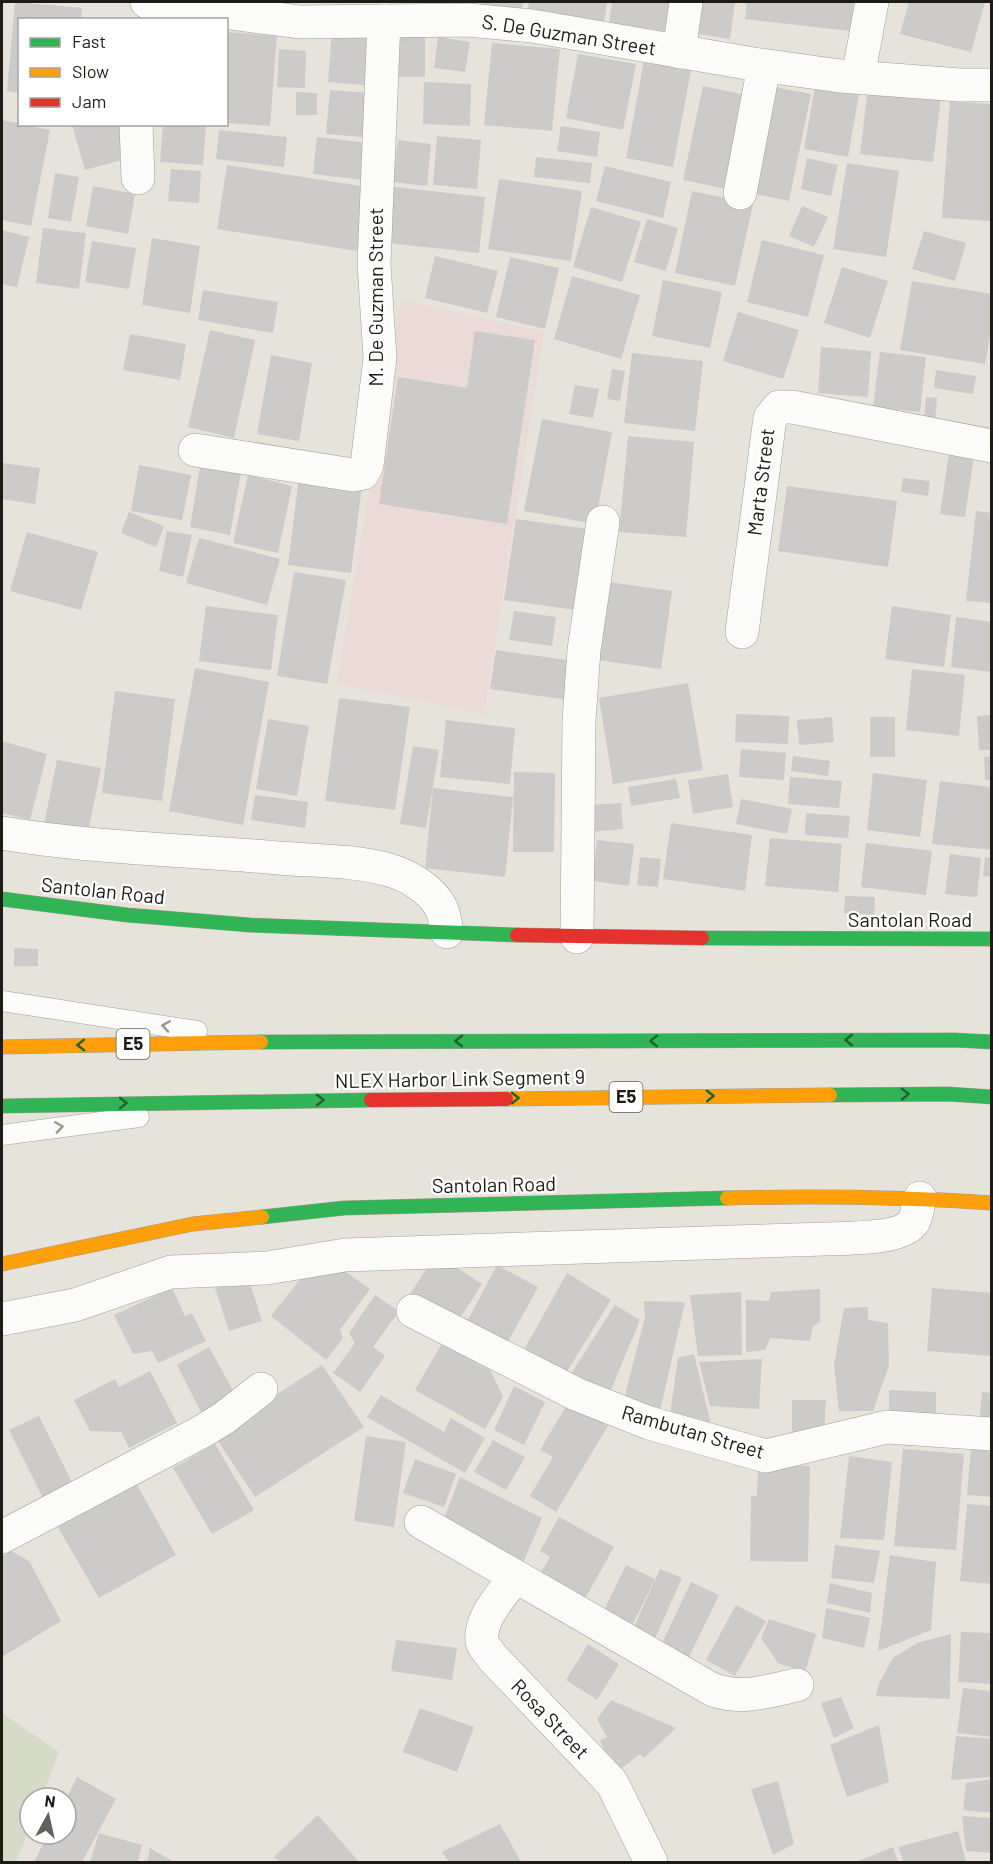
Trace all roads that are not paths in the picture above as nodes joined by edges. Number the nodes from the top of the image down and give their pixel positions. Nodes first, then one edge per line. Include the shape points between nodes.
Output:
1 (134, 2) edge
2 (147, 2) edge
3 (686, 2) edge
4 (872, 2) edge
5 (469, 11) edge
6 (134, 18) edge
7 (384, 21) junction
8 (679, 52) junction
9 (764, 66) junction
10 (858, 77) junction
11 (992, 85) edge
12 (136, 126) edge
13 (138, 178) dead end
14 (740, 193) dead end
15 (992, 446) edge
16 (195, 450) dead end
17 (603, 522) dead end
18 (742, 632) dead end
19 (2, 833) edge
20 (2, 899) edge
21 (447, 932) junction
22 (578, 937) junction
23 (992, 939) edge
24 (2, 1001) edge
25 (265, 1042) junction
26 (992, 1042) edge
27 (2, 1047) edge
28 (992, 1097) edge
29 (261, 1101) junction
30 (2, 1106) edge
31 (2, 1135) edge
32 (920, 1198) junction
33 (992, 1203) edge
34 (2, 1263) edge
35 (413, 1311) dead end
36 (2, 1318) edge
37 (261, 1389) dead end
38 (992, 1434) edge
39 (421, 1522) dead end
40 (2, 1537) edge
41 (515, 1577) junction
42 (797, 1684) dead end
43 (651, 1863) edge

1 - 6 street
2 - 7 street, S. De Guzman Street via 300,22
3 - 8 street
4 - 10 street
5 - 7 street, S. De Guzman Street
5 - 8 street, S. De Guzman Street
7 - 16 street, M. De Guzman Street via 374,264 380,358 367,465 363,473 353,475
8 - 9 street, S. De Guzman Street
9 - 10 street, S. De Guzman Street
9 - 14 street
10 - 11 street, S. De Guzman Street
12 - 13 street
15 - 18 street, Marta Street via 792,406 779,407 770,418
17 - 22 street via 584,651 579,720
19 - 21 street via 48,841 389,870 433,896 444,916
20 - 21 main road, Santolan Road via 144,916 364,931
21 - 22 main road, Santolan Road
22 - 23 main road, Santolan Road
25 -> 24 lane, E5
26 -> 25 main road, NLEX Harbor Link Segment 9 / E5
25 -> 27 main road, NLEX Harbor Link Segment 9 / E5
29 -> 28 main road, NLEX Harbor Link Segment 9 / E5 via 948,1094
30 -> 29 main road, NLEX Harbor Link Segment 9 / E5
31 -> 29 lane, E5
32 - 33 main road, Santolan Road
32 - 34 main road, Santolan Road via 815,1196 344,1208 193,1224
32 - 36 street via 914,1222 885,1235 345,1255 267,1268 171,1272 75,1305
35 - 38 street, Rambutan Street via 576,1394 649,1423 766,1456 887,1427
37 - 40 street via 203,1431
39 - 41 street
41 - 42 street via 713,1690 744,1696
41 - 43 street, Rosa Street via 488,1616 482,1632 483,1644 612,1783

